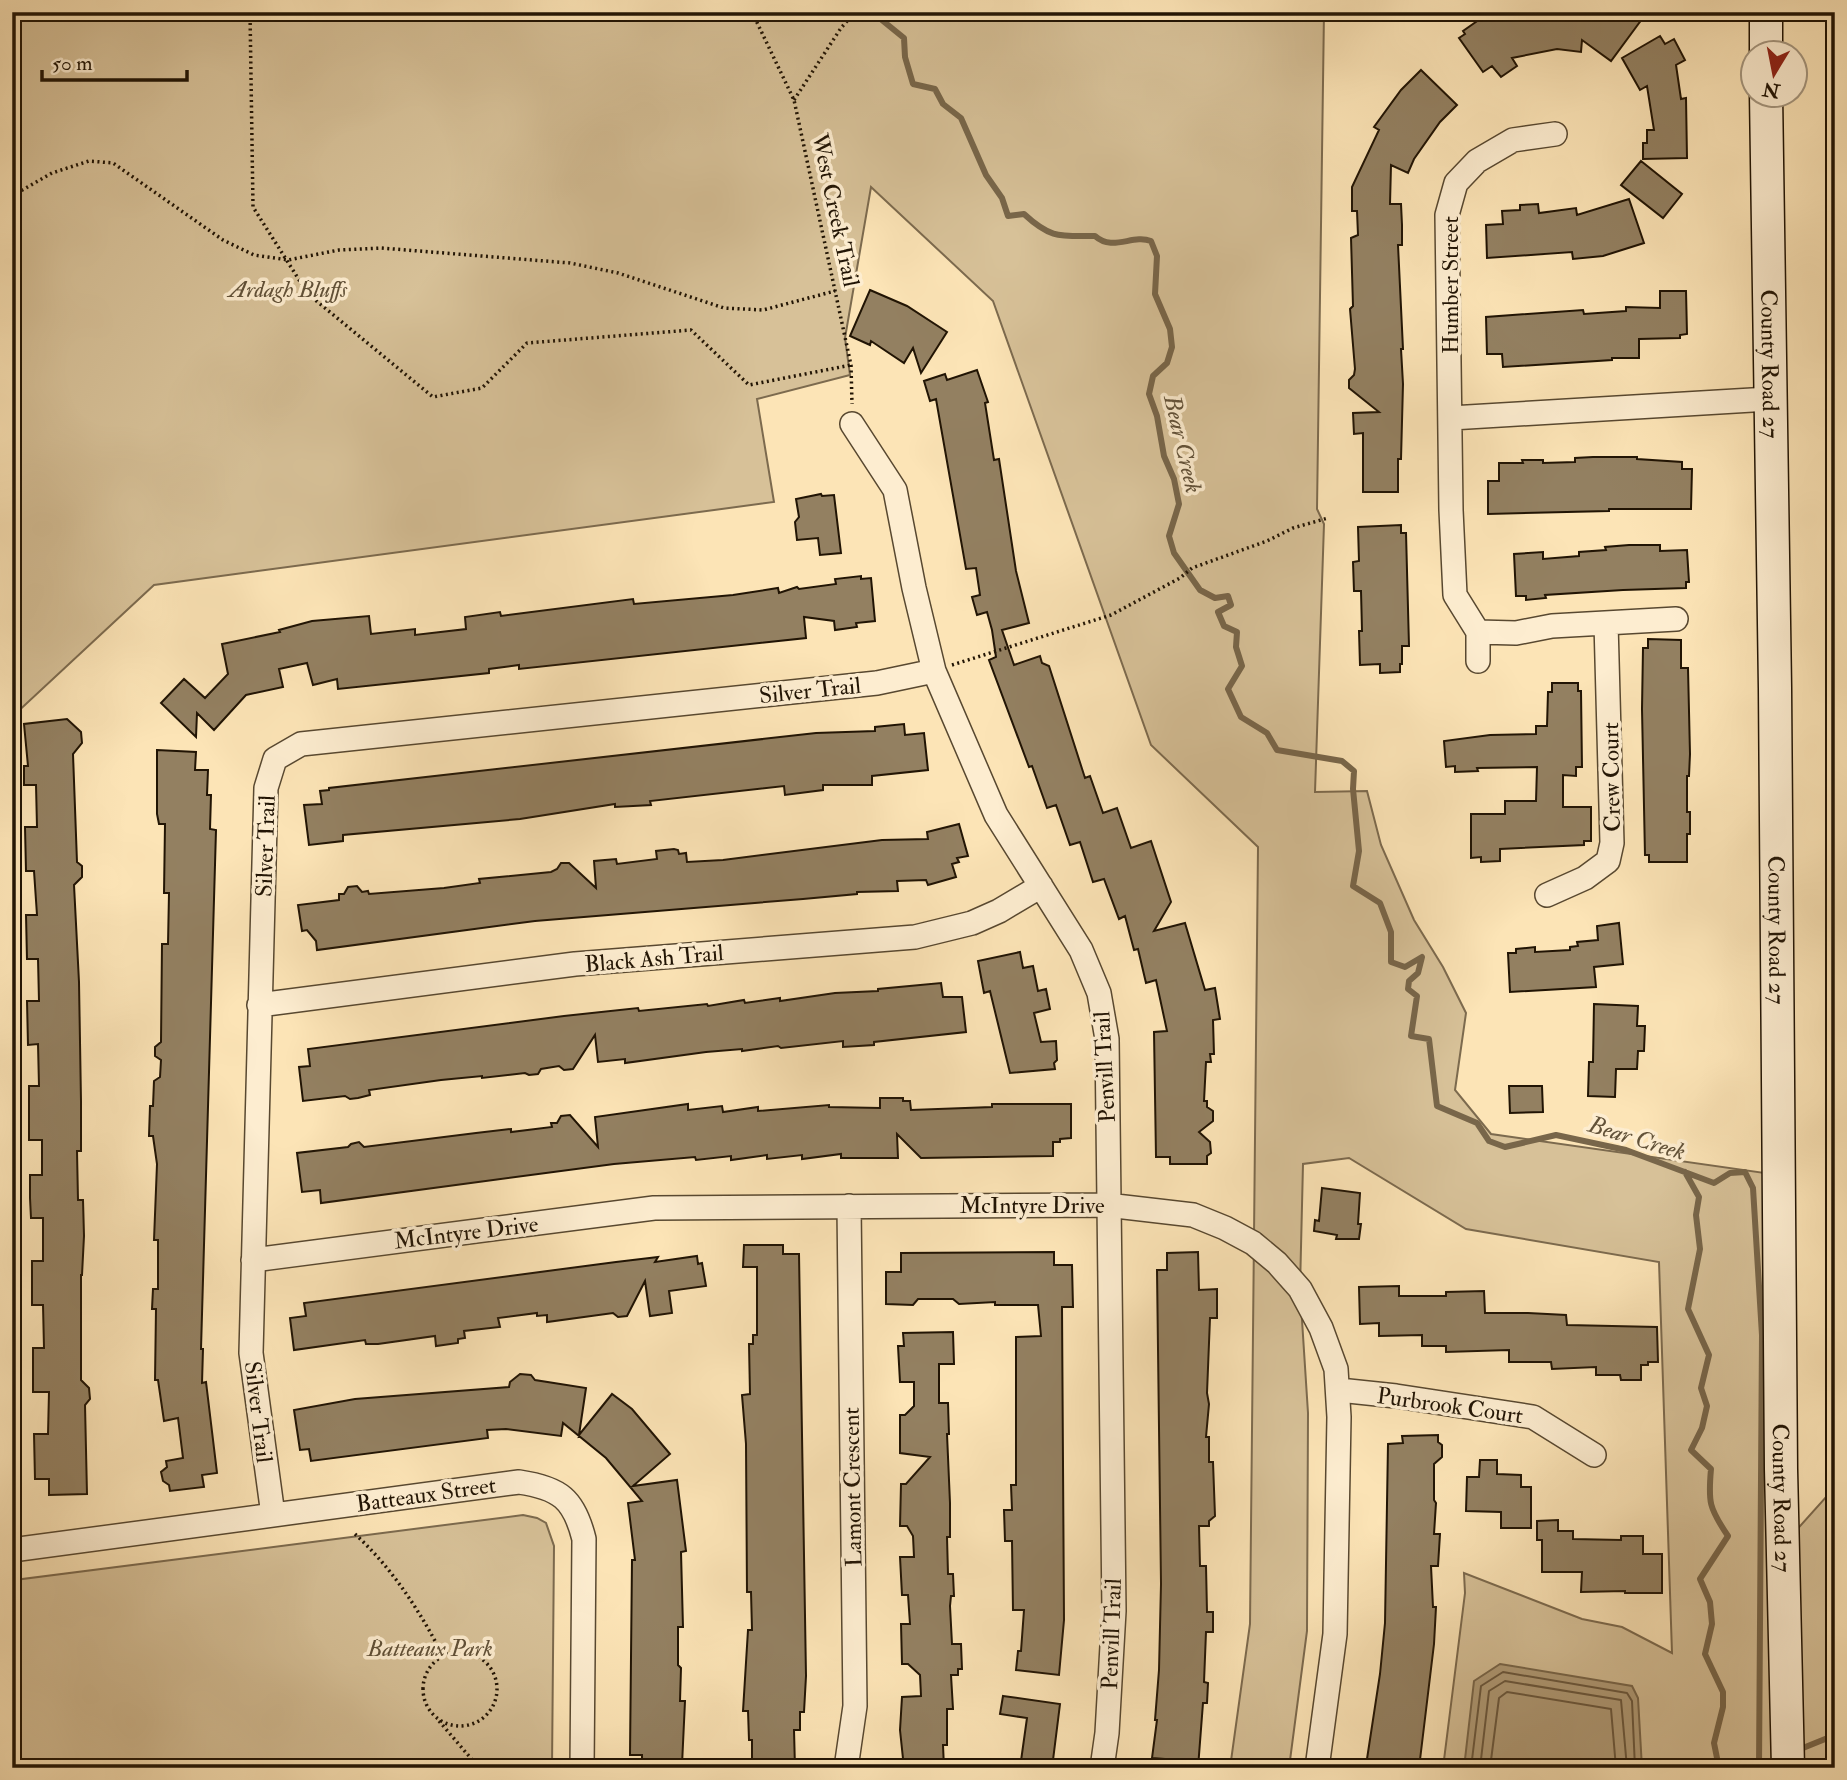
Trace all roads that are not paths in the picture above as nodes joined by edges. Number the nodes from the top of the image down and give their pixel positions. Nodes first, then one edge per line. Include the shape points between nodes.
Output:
1 (1766, 12) edge
2 (1766, 38) edge
3 (1766, 108) edge
4 (1555, 134) dead end
5 (1769, 399) junction
6 (1451, 418) junction
7 (852, 424) road end
8 (1676, 619) dead end
9 (1606, 623) junction
10 (1478, 632) junction
11 (1478, 661) dead end
12 (933, 671) junction
13 (1041, 886) junction
14 (1547, 895) dead end
15 (259, 1005) junction
16 (1107, 1205) junction
17 (849, 1206) junction
18 (253, 1260) junction
19 (1339, 1390) junction
20 (1594, 1455) dead end
21 (273, 1516) junction
22 (12, 1550) edge
23 (582, 1768) edge
24 (846, 1768) edge
25 (1102, 1768) edge
26 (1317, 1768) edge
27 (1788, 1768) edge

1 - 2 main road
3 - 5 main road, County Road 27
4 - 6 street, Humber Street via 1513,140 1477,161 1457,183 1447,215
5 - 6 street
5 - 27 main road, County Road 27
6 - 10 street, Humber Street via 1455,595
7 - 12 street, Penvill Trail via 895,490
8 - 9 street
9 - 10 street via 1516,633
9 - 14 street, Crew Court via 1612,843 1608,861 1585,878
10 - 11 street
12 - 13 street, Penvill Trail via 996,815
12 - 15 street, Silver Trail via 877,683 301,744 275,758 266,788
13 - 15 street, Black Ash Trail via 972,923 915,937 575,964
13 - 16 street, Penvill Trail via 1081,950 1099,993 1107,1039
15 - 18 street, Silver Trail
16 - 17 street, McIntyre Drive
16 - 19 street, McIntyre Drive via 1193,1215 1253,1243 1300,1289 1321,1328
16 - 25 street, Penvill Trail via 1114,1611
17 - 18 street, McIntyre Drive via 654,1208
17 - 24 street, Lamont Crescent via 855,1706
18 - 21 street, Silver Trail via 251,1353
19 - 20 street, Purbrook Court via 1533,1417
19 - 26 street, McIntyre Drive via 1335,1634
21 - 22 street, Batteaux Street
21 - 23 street, Batteaux Street via 519,1482 545,1486 565,1499 578,1517 584,1539

